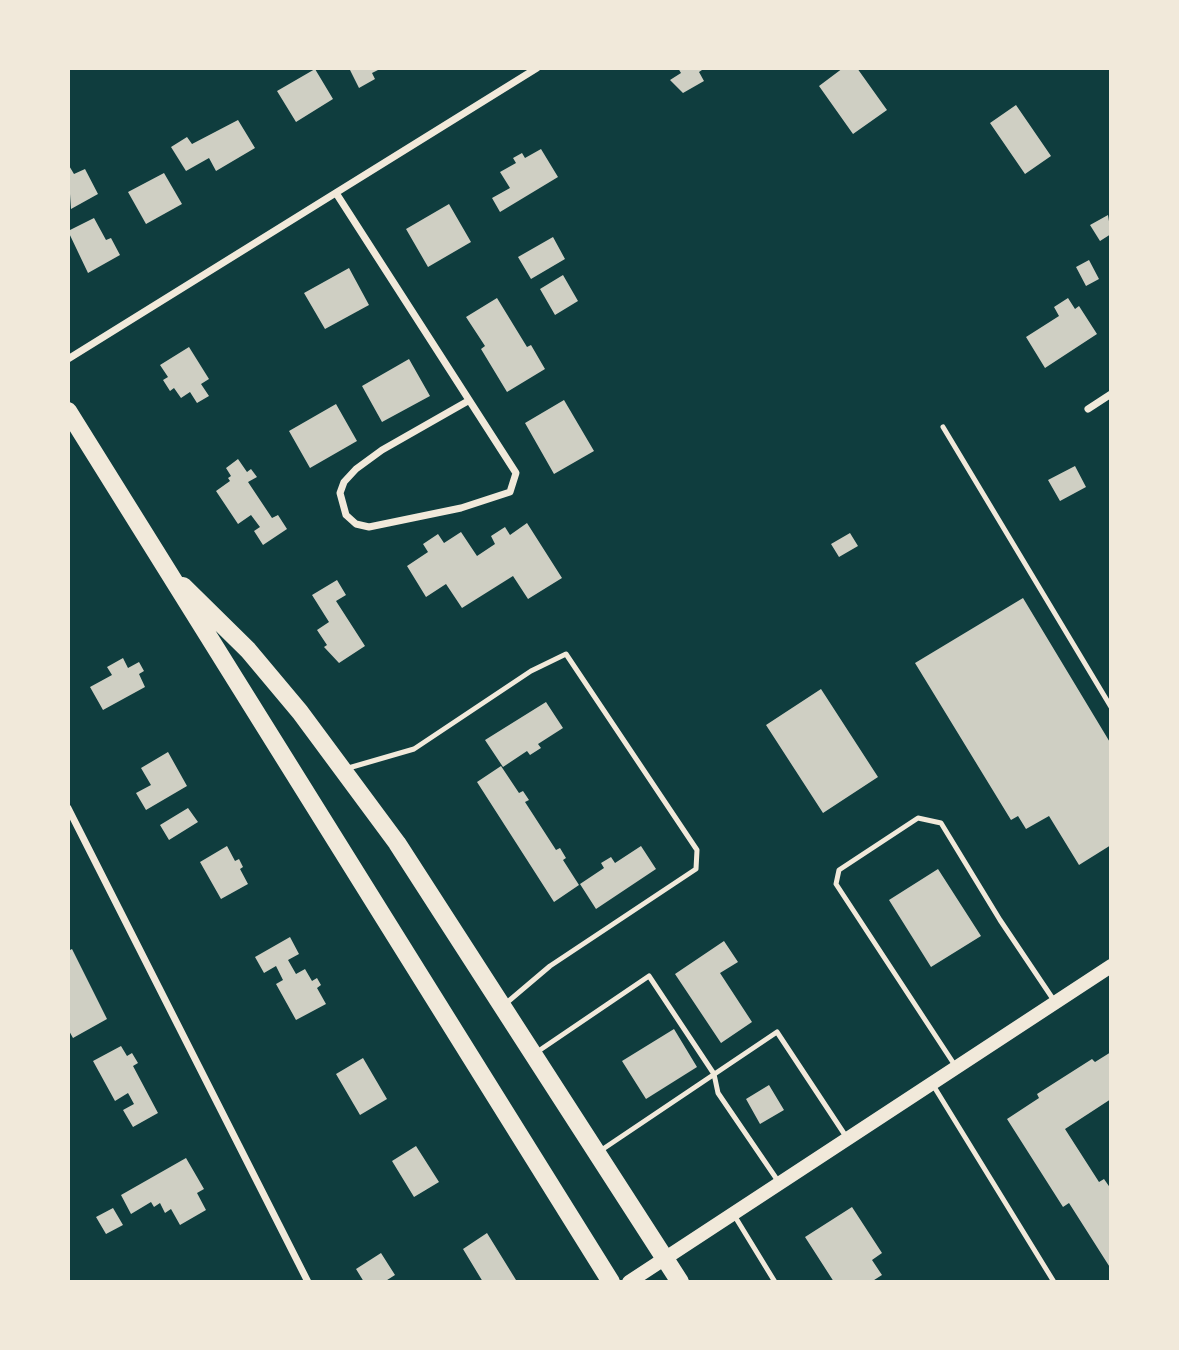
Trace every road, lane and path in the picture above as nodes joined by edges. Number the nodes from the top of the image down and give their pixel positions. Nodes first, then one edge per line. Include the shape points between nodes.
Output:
1 (537, 68) edge
2 (336, 193) junction
3 (68, 359) edge
4 (1111, 394) edge
5 (468, 401) junction
6 (1087, 409) dead end
7 (68, 411) edge
8 (943, 427) dead end
9 (162, 565) junction
10 (1111, 707) edge
11 (344, 770) junction
12 (68, 808) edge
13 (1111, 966) edge
14 (1055, 1002) junction
15 (504, 1006) junction
16 (534, 1054) junction
17 (956, 1066) junction
18 (714, 1074) junction
19 (932, 1082) junction
20 (847, 1138) junction
21 (598, 1153) junction
22 (779, 1184) junction
23 (734, 1215) junction
24 (665, 1260) junction
25 (308, 1282) edge
26 (611, 1282) edge
27 (629, 1282) edge
28 (680, 1282) edge
29 (775, 1282) edge
30 (1054, 1282) edge

1 - 2 street
2 - 3 street
2 - 5 street
4 - 6 street
5 - 5 street via 356,469 340,493 346,515 369,527 461,508 510,492 516,473
7 - 9 main road
8 - 10 lane
9 - 11 main road via 248,650
9 - 26 main road
11 - 15 main road
11 - 15 lane via 414,749 531,671 566,654 697,850 696,869 550,967
12 - 25 street
13 - 14 main road
14 - 17 main road
14 - 17 lane via 941,823 918,818 839,870 836,884
15 - 16 main road
16 - 18 lane via 649,976
16 - 21 main road
17 - 19 main road
18 - 20 lane via 777,1032
18 - 21 lane
18 - 22 lane via 718,1093
19 - 20 main road
19 - 30 lane
20 - 22 main road
21 - 24 main road
22 - 23 main road
23 - 24 main road
23 - 29 lane
24 - 27 main road
24 - 28 main road

